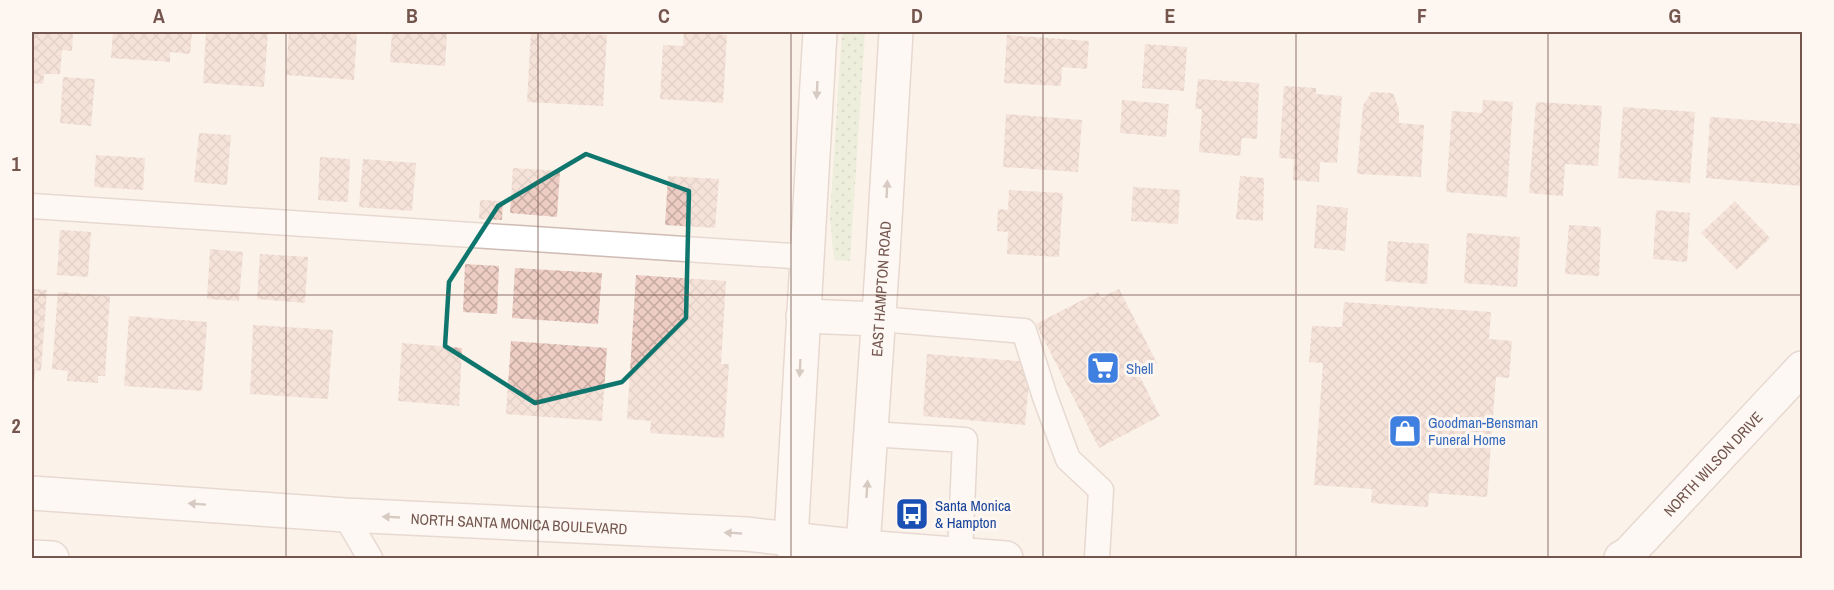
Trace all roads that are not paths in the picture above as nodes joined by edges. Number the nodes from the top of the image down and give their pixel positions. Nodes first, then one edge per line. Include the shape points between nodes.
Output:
1 (820, 32) edge
2 (896, 32) edge
3 (32, 206) edge
4 (807, 257) junction
5 (803, 316) junction
6 (879, 319) junction
7 (1803, 368) edge
8 (871, 434) junction
9 (32, 493) edge
10 (345, 515) junction
11 (793, 549) edge
12 (858, 553) edge
13 (960, 554) junction
14 (32, 557) edge
15 (52, 558) edge
16 (370, 558) edge
17 (1006, 558) edge
18 (1097, 558) edge
19 (1621, 558) edge

1 -> 4 street
6 -> 2 street, EAST HAMPTON ROAD
3 - 4 lane
4 - 5 street
5 - 6 street
5 -> 11 street
6 - 8 street, EAST HAMPTON ROAD
6 - 18 lane via 1024,331 1068,459 1101,490
7 - 19 street, NORTH WILSON DRIVE
12 -> 8 street, EAST HAMPTON ROAD
8 - 13 lane via 965,440
10 -> 9 street, NORTH SANTA MONICA BOULEVARD
11 -> 10 street, NORTH SANTA MONICA BOULEVARD via 746,534
10 - 16 lane
11 - 12 street, NORTH SANTA MONICA BOULEVARD
12 - 13 street, NORTH SANTA MONICA BOULEVARD
13 - 17 street, NORTH SANTA MONICA BOULEVARD
14 - 15 street

